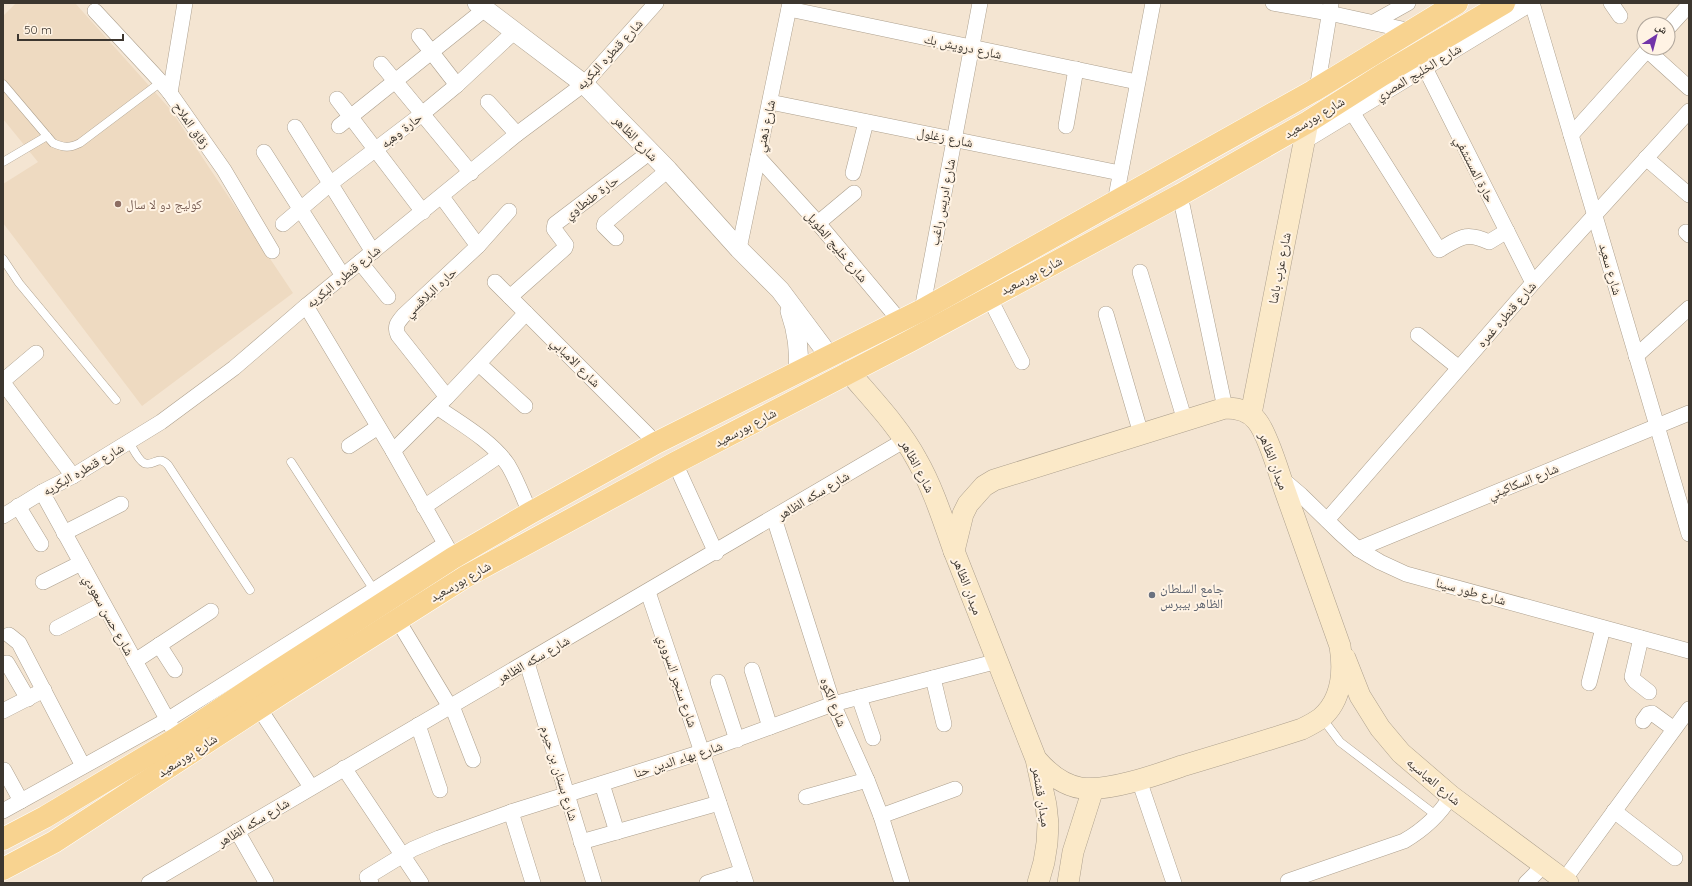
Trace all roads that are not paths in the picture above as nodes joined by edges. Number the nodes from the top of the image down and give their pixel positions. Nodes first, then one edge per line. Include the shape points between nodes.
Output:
1 (185, 3) edge
2 (656, 3) edge
3 (980, 3) edge
4 (1153, 3) edge
5 (1273, 3) edge
6 (1408, 3) edge
7 (1457, 3) edge
8 (1532, 3) edge
9 (1611, 3) edge
10 (1501, 5) edge
11 (1689, 5) edge
12 (481, 6) edge
13 (790, 6) edge
14 (1335, 8) edge
15 (95, 12) dead end
16 (1620, 16) dead end
17 (1684, 21) edge
18 (1374, 22) junction
19 (1411, 31) junction
20 (515, 32) junction
21 (419, 36) dead end
22 (971, 48) junction
23 (431, 52) junction
24 (1642, 56) edge
25 (1655, 56) edge
26 (1421, 61) junction
27 (382, 64) dead end
28 (1076, 69) junction
29 (395, 81) junction
30 (1137, 82) junction
31 (3, 84) edge
32 (584, 84) junction
33 (457, 85) junction
34 (166, 87) junction
35 (1317, 88) junction
36 (1689, 88) edge
37 (337, 99) dead end
38 (488, 102) dead end
39 (770, 102) junction
40 (1352, 112) junction
41 (422, 114) junction
42 (1688, 114) edge
43 (350, 117) junction
44 (866, 122) junction
45 (339, 126) dead end
46 (1066, 126) dead end
47 (295, 127) dead end
48 (1306, 131) junction
49 (517, 134) junction
50 (1571, 135) junction
51 (47, 136) junction
52 (954, 139) junction
53 (376, 150) junction
54 (264, 152) dead end
55 (650, 152) junction
56 (758, 157) junction
57 (1646, 158) junction
58 (3, 162) edge
59 (668, 170) junction
60 (471, 173) junction
61 (853, 173) dead end
62 (1120, 173) junction
63 (330, 184) junction
64 (854, 193) dead end
65 (1180, 195) junction
66 (1689, 195) edge
67 (442, 196) junction
68 (1115, 202) junction
69 (301, 209) junction
70 (509, 211) dead end
71 (423, 212) junction
72 (1594, 214) junction
73 (818, 223) junction
74 (283, 224) dead end
75 (1507, 231) junction
76 (616, 238) dead end
77 (478, 246) junction
78 (739, 249) junction
79 (272, 251) dead end
80 (373, 252) junction
81 (3, 259) edge
82 (360, 262) junction
83 (1140, 272) dead end
84 (343, 276) junction
85 (495, 282) dead end
86 (1533, 283) junction
87 (780, 290) junction
88 (388, 297) dead end
89 (510, 297) junction
90 (989, 297) junction
91 (306, 306) junction
92 (1689, 308) edge
93 (526, 313) junction
94 (1106, 314) dead end
95 (926, 319) junction
96 (905, 331) junction
97 (1418, 335) dead end
98 (36, 354) dead end
99 (1636, 356) junction
100 (830, 357) junction
101 (1022, 362) dead end
102 (479, 364) junction
103 (1459, 368) junction
104 (798, 372) junction
105 (849, 372) junction
106 (116, 400) dead end
107 (442, 402) junction
108 (525, 406) dead end
109 (1224, 408) junction
110 (1689, 413) edge
111 (1251, 414) junction
112 (1185, 421) junction
113 (1657, 426) junction
114 (378, 428) junction
115 (1141, 434) junction
116 (905, 440) junction
117 (129, 442) junction
118 (656, 443) junction
119 (349, 446) dead end
120 (393, 451) junction
121 (500, 455) junction
122 (291, 462) dead end
123 (675, 463) junction
124 (73, 476) junction
125 (1281, 478) junction
126 (42, 492) junction
127 (121, 504) dead end
128 (18, 506) junction
129 (424, 507) junction
130 (530, 513) junction
131 (3, 516) edge
132 (774, 518) junction
133 (1327, 520) junction
134 (64, 533) junction
135 (1689, 534) edge
136 (41, 544) dead end
137 (1358, 549) junction
138 (449, 551) junction
139 (954, 551) junction
140 (716, 552) junction
141 (81, 563) junction
142 (43, 582) dead end
143 (250, 590) dead end
144 (374, 590) junction
145 (648, 592) junction
146 (103, 604) junction
147 (211, 611) dead end
148 (396, 619) junction
149 (57, 628) dead end
150 (1602, 628) junction
151 (6, 632) edge
152 (1641, 638) junction
153 (159, 645) junction
154 (1340, 646) junction
155 (1689, 652) edge
156 (134, 661) junction
157 (998, 662) junction
158 (7, 663) dead end
159 (527, 663) junction
160 (175, 670) dead end
161 (752, 670) dead end
162 (933, 678) junction
163 (718, 682) dead end
164 (1588, 683) dead end
165 (44, 690) junction
166 (1649, 692) dead end
167 (859, 697) junction
168 (28, 699) junction
169 (833, 704) junction
170 (451, 706) junction
171 (259, 708) junction
172 (1689, 709) edge
173 (3, 711) edge
174 (1321, 718) junction
175 (1643, 721) dead end
176 (944, 724) dead end
177 (418, 725) junction
178 (770, 727) junction
179 (172, 729) junction
180 (1674, 729) junction
181 (873, 738) dead end
182 (736, 740) junction
183 (702, 752) junction
184 (1036, 759) junction
185 (473, 760) dead end
186 (83, 766) junction
187 (344, 768) junction
188 (4, 770) edge
189 (867, 780) junction
190 (1139, 780) junction
191 (602, 784) junction
192 (311, 787) junction
193 (955, 789) dead end
194 (1094, 789) junction
195 (440, 790) dead end
196 (566, 796) junction
197 (1452, 796) junction
198 (806, 797) dead end
199 (21, 801) junction
200 (719, 803) junction
201 (3, 811) edge
202 (1614, 811) junction
203 (511, 812) junction
204 (881, 816) junction
205 (1437, 816) junction
206 (237, 831) junction
207 (617, 832) junction
208 (3, 839) edge
209 (581, 842) junction
210 (402, 855) junction
211 (1675, 858) dead end
212 (1544, 865) junction
213 (3, 869) edge
214 (744, 878) edge
215 (1309, 879) edge
216 (369, 880) edge
217 (157, 881) edge
218 (1288, 881) dead end
219 (1566, 881) edge
220 (266, 882) edge
221 (421, 883) edge
222 (533, 883) edge
223 (594, 883) edge
224 (707, 883) edge
225 (902, 883) edge
226 (1038, 883) edge
227 (1068, 883) edge
228 (1174, 883) edge
229 (1526, 883) edge

1 - 34 street
2 - 32 street, شارع قنطره البكريه
3 - 22 street, شارع ادريس راغب
4 - 30 street
5 - 14 street
6 - 18 street
7 - 19 main road, شارع بورسعيد
8 - 26 street, شارع الخليج المصري
8 - 50 street, شارع سعيد
9 - 16 street
10 - 26 main road, شارع بورسعيد
11 - 17 street
12 - 20 street, شارع الظاهر
12 - 23 street
13 - 22 street, شارع درويش بك
13 - 39 street, شارع ذهني
14 - 18 street
14 - 35 street
15 - 34 street, زقاق الملاح
18 - 19 street
19 - 35 main road, شارع بورسعيد
20 - 32 street, شارع الظاهر
20 - 33 street, حارة وهبه
21 - 23 street
22 - 28 street, شارع درويش بك
22 - 52 street, شارع ادريس راغب
23 - 29 street
23 - 33 street
24 - 50 street
25 - 36 street
26 - 40 street, شارع الخليج المصري
26 - 48 main road, شارع بورسعيد
26 - 75 street, حارة المستشفي
27 - 29 street
28 - 30 street, شارع درويش بك
28 - 46 street
29 - 41 street
29 - 43 street
30 - 62 street
31 - 51 lane
32 - 49 street, شارع قنطره البكريه
32 - 55 street, شارع الظاهر
33 - 41 street, حارة وهبه
34 - 51 lane via 72,147 62,147
34 - 79 street, زقاق الملاح via 224,170
35 - 68 main road, شارع بورسعيد
37 - 43 street
38 - 49 street
39 - 44 street, شارع زغلول
39 - 56 street, شارع ذهني
40 - 48 street, شارع الخليج المصري
40 - 75 street via 1439,250 1462,237 1475,236 1489,242
41 - 53 street, حارة وهبه
41 - 60 street
42 - 57 street, شارع قنطره غمره
43 - 45 street
43 - 53 street
44 - 52 street, شارع زغلول
44 - 61 street
47 - 63 street
48 - 65 main road, شارع بورسعيد
48 - 111 main road, شارع عزب باشا
49 - 60 street, شارع قنطره البكريه
50 - 72 street, شارع سعيد
51 - 58 lane
52 - 62 street, شارع زغلول
52 - 95 street, شارع ادريس راغب
53 - 63 street, حارة وهبه
53 - 71 street
54 - 69 street
55 - 59 street, شارع الظاهر
55 - 89 street, حارة طنطاوي via 555,224 554,229 566,245 565,248
56 - 73 street, شارع خليج الطويل
56 - 78 street, شارع ذهني
57 - 66 street
57 - 72 street, شارع قنطره غمره
59 - 76 street via 604,222 604,226
59 - 78 street, شارع الظاهر
60 - 67 street, شارع قنطره البكريه
62 - 68 street
63 - 69 street, حارة وهبه
63 - 80 street
64 - 73 street
65 - 90 main road, شارع بورسعيد
65 - 109 street
67 - 71 street, شارع قنطره البكريه
67 - 77 street
68 - 95 main road, شارع بورسعيد
69 - 74 street, حارة وهبه
69 - 84 street
70 - 77 street, حاره البلاقسي
71 - 80 street, شارع قنطره البكريه
72 - 86 street, شارع قنطره غمره
72 - 99 street, شارع سعيد
73 - 96 street, شارع خليج الطويل
75 - 86 street, حارة المستشفي
77 - 107 street, حاره البلاقسي via 396,325 398,335
78 - 87 street, شارع الظاهر
80 - 82 street, شارع قنطره البكريه
81 - 106 lane via 18,283
82 - 84 street, شارع قنطره البكريه
82 - 88 street
83 - 112 street
84 - 91 street, شارع قنطره البكريه
85 - 89 street, شارع الامبابي
86 - 103 street, شارع قنطره غمره
87 - 100 street, شارع الظاهر
87 - 104 street, شارع الظاهر via 794,321 798,338
89 - 93 street, شارع الامبابي
90 - 95 main road, شارع بورسعيد
90 - 101 street
91 - 114 street
91 - 117 street, شارع قنطره البكريه via 234,368 161,422
92 - 99 street
93 - 102 street
93 - 118 street, شارع الامبابي
94 - 115 street
95 - 96 main road, شارع بورسعيد
96 - 100 main road, شارع بورسعيد
96 - 105 main road, شارع بورسعيد
97 - 103 street
98 - 124 street via 4,380 4,384
99 - 113 street, شارع سعيد
100 - 104 main road, شارع بورسعيد
102 - 107 street
102 - 108 street
103 - 133 street, شارع قنطره غمره
104 - 118 main road, شارع بورسعيد
105 - 116 main road, شارع الظاهر
105 - 123 main road, شارع بورسعيد
107 - 120 street
107 - 121 street
109 - 111 main road, ميدان الظاهر via 1243,410
109 - 112 main road, ميدان الظاهر
110 - 113 street, شارع السكاكيني
111 - 125 main road, ميدان الظاهر via 1262,428
112 - 115 main road, ميدان الظاهر
113 - 135 street, شارع سعيد
113 - 137 street, شارع السكاكيني
114 - 119 street
114 - 120 street
115 - 139 main road, ميدان الظاهر via 994,480 984,486 963,514
116 - 132 street, شارع سكه الظاهر
116 - 139 main road, شارع الظاهر via 927,479
117 - 124 street, شارع قنطره البكريه
117 - 143 lane via 144,463 150,464 160,460 168,465
118 - 130 main road, شارع بورسعيد
120 - 129 street
121 - 129 street
121 - 130 street via 508,466
122 - 144 lane
123 - 140 street
123 - 148 main road, شارع بورسعيد via 465,576
124 - 126 street, شارع قنطره البكريه
125 - 133 street, شارع طور سينا
125 - 154 main road, ميدان الظاهر
126 - 128 street, شارع قنطره البكريه
126 - 134 street, شارع حسن سعودي
127 - 134 street
128 - 131 street, شارع قنطره البكريه
128 - 136 street
129 - 138 street
130 - 138 main road, شارع بورسعيد
132 - 140 street, شارع سكه الظاهر
132 - 169 street, شارع الكوه
133 - 137 street, شارع طور سينا
134 - 141 street, شارع حسن سعودي
137 - 150 street, شارع طور سينا via 1406,574
138 - 144 street, شارع بورسعيد
138 - 179 main road, شارع بورسعيد via 270,676
139 - 157 main road, ميدان الظاهر
140 - 145 street, شارع سكه الظاهر
141 - 142 street
141 - 146 street, شارع حسن سعودي
144 - 179 street, شارع بورسعيد
145 - 159 street, شارع سكه الظاهر
145 - 183 street, شارع سنجر السروري
146 - 149 street
146 - 156 street, شارع حسن سعودي
147 - 153 street
148 - 170 street
148 - 171 main road, شارع بورسعيد
150 - 152 street, شارع طور سينا
150 - 164 street
151 - 165 street via 19,643
152 - 155 street, شارع طور سينا
152 - 166 street via 1632,677
153 - 156 street
153 - 160 street
154 - 174 main road, ميدان الظاهر via 1343,662 1342,679 1337,695
154 - 197 main road, شارع العباسيه via 1360,696 1380,728 1401,753
156 - 179 street, شارع حسن سعودي
157 - 162 street, شارع بهاء الدين حنا
157 - 184 main road, ميدان الظاهر
158 - 168 street
159 - 170 street, شارع سكه الظاهر
159 - 196 street, شارع بستان بن حيرم
161 - 178 street
162 - 167 street, شارع بهاء الدين حنا
162 - 176 street
163 - 182 street
165 - 168 street
165 - 186 street
167 - 169 street, شارع بهاء الدين حنا
167 - 181 street
168 - 173 street
169 - 178 street, شارع بهاء الدين حنا
169 - 189 street, شارع الكوه
170 - 177 street, شارع سكه الظاهر
170 - 185 street
171 - 192 street
171 - 213 main road, شارع بورسعيد via 54,842
172 - 180 street
174 - 190 main road, ميدان الظاهر via 1302,729
174 - 205 lane via 1340,742
175 - 180 street via 1650,713 1654,713
177 - 187 street, شارع سكه الظاهر
177 - 195 street
178 - 182 street, شارع بهاء الدين حنا
179 - 186 street, شارع بورسعيد
179 - 208 main road, شارع بورسعيد via 45,818
180 - 202 street
182 - 183 street, شارع بهاء الدين حنا
183 - 191 street, شارع بهاء الدين حنا
183 - 200 street, شارع سنجر السروري
184 - 194 main road, ميدان الظاهر via 1061,781 1080,788
184 - 226 main road, ميدان قشتمر via 1048,824 1044,862
186 - 199 street, شارع بورسعيد
187 - 192 street, شارع سكه الظاهر
187 - 210 street
188 - 199 street
189 - 198 street
189 - 204 street, شارع الكوه
190 - 194 main road, ميدان الظاهر
190 - 228 street
191 - 196 street, شارع بهاء الدين حنا
191 - 207 street
192 - 206 street, شارع سكه الظاهر
193 - 204 street
194 - 227 main road via 1073,852
196 - 203 street, شارع بهاء الدين حنا
196 - 209 street, شارع بستان بن حيرم
197 - 205 street
197 - 212 main road, شارع العباسيه
199 - 201 street, شارع بورسعيد
200 - 207 street
200 - 214 street, شارع سنجر السروري
202 - 211 street
202 - 219 street
203 - 210 street, شارع بهاء الدين حنا via 439,838
203 - 222 street
204 - 225 street, شارع الكوه
205 - 215 street via 1418,833 1404,841
206 - 217 street, شارع سكه الظاهر
206 - 220 street
207 - 209 street
209 - 223 street, شارع بستان بن حيرم
210 - 216 street, شارع بهاء الدين حنا
210 - 221 street
212 - 219 main road, شارع العباسيه
212 - 229 street
214 - 224 street
215 - 218 street

